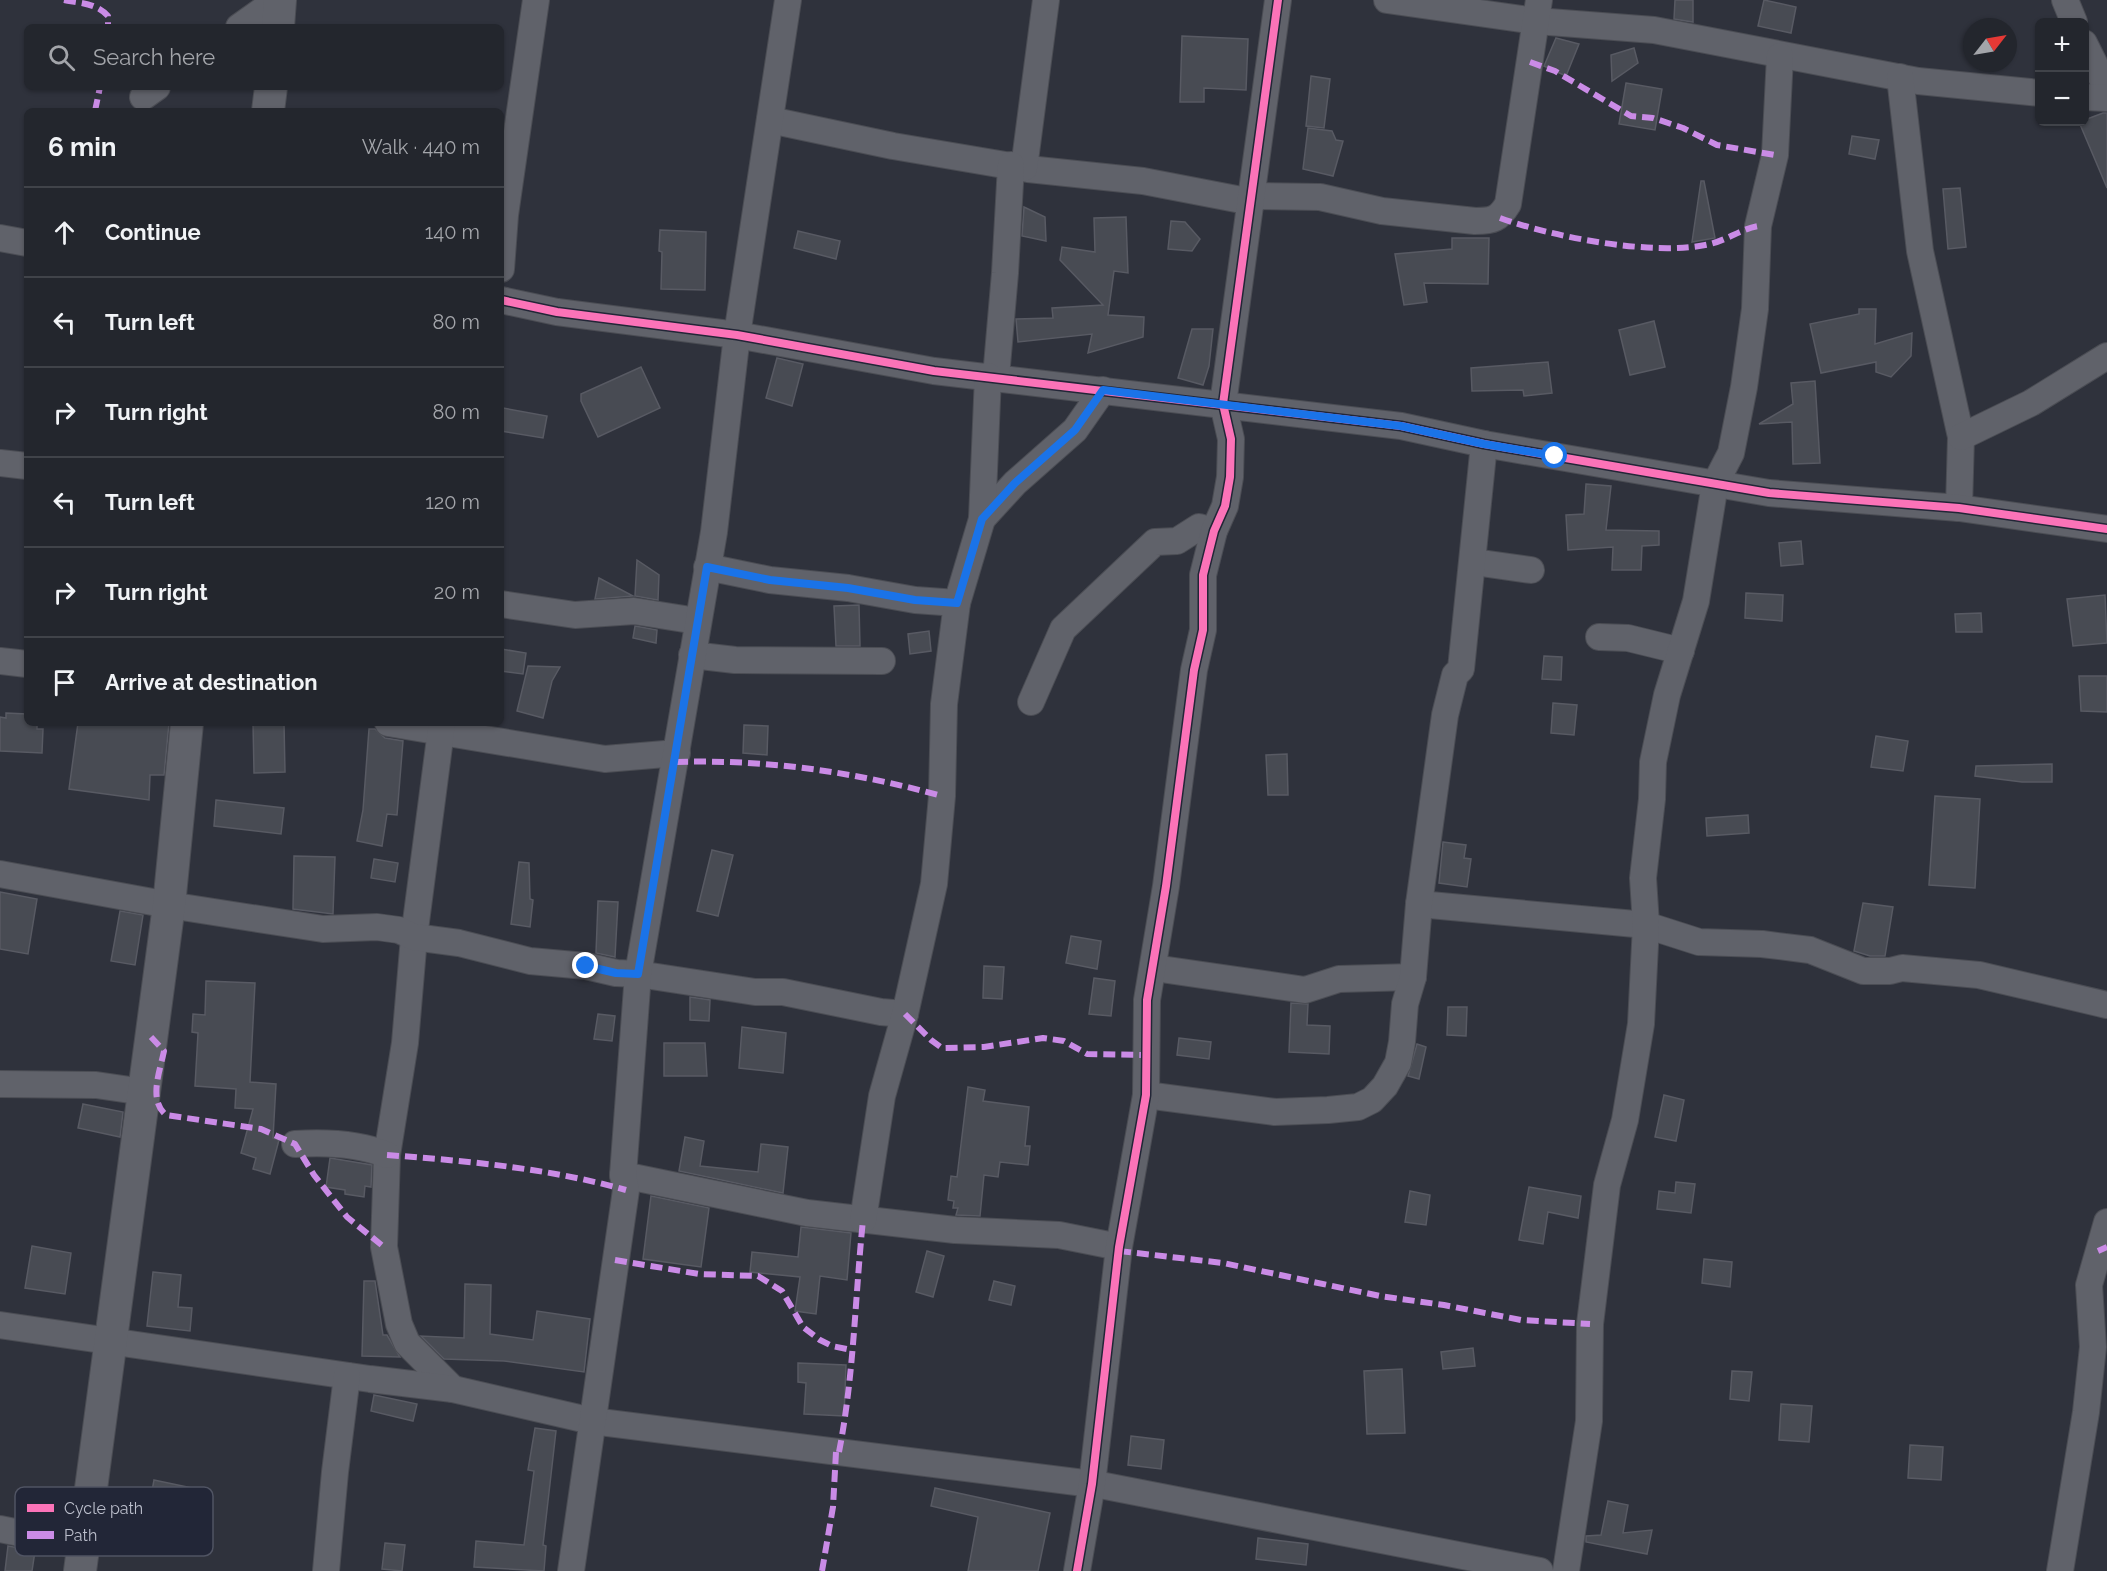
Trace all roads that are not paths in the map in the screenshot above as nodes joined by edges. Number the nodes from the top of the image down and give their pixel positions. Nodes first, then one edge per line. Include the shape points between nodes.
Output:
1 (279, 0) edge
2 (536, 0) edge
3 (788, 0) edge
4 (1046, 0) edge
5 (1278, 0) edge
6 (1387, 0) edge
7 (2065, 0) edge
8 (1538, 10) edge
9 (2072, 18) edge
10 (243, 24) edge
11 (278, 24) edge
12 (2089, 52) edge
13 (1780, 56) junction
14 (1900, 77) junction
15 (2107, 89) edge
16 (271, 90) edge
17 (2035, 92) edge
18 (2089, 97) edge
19 (2107, 98) edge
20 (268, 108) edge
21 (770, 120) junction
22 (1017, 167) junction
23 (1252, 199) junction
24 (504, 228) edge
25 (0, 238) edge
26 (24, 242) edge
27 (504, 301) edge
28 (737, 335) junction
29 (2107, 356) edge
30 (992, 377) junction
31 (1103, 390) junction
32 (1223, 404) junction
33 (1961, 437) junction
34 (1484, 444) junction
35 (0, 463) edge
36 (24, 466) edge
37 (1715, 484) junction
38 (1959, 508) junction
39 (982, 519) junction
40 (2107, 529) edge
41 (1214, 531) junction
42 (1474, 562) junction
43 (707, 567) junction
44 (1531, 570) dead end
45 (957, 603) junction
46 (504, 604) edge
47 (697, 621) junction
48 (1599, 637) dead end
49 (1681, 651) junction
50 (692, 655) junction
51 (0, 661) edge
52 (882, 661) dead end
53 (24, 664) edge
54 (1031, 702) dead end
55 (187, 726) edge
56 (441, 726) edge
57 (677, 753) junction
58 (0, 874) edge
59 (1419, 904) junction
60 (169, 905) junction
61 (1646, 925) junction
62 (414, 937) junction
63 (1154, 968) junction
64 (638, 974) junction
65 (1413, 977) junction
66 (2107, 1005) edge
67 (905, 1014) junction
68 (0, 1084) edge
69 (144, 1092) junction
70 (1146, 1095) junction
71 (295, 1144) dead end
72 (387, 1155) junction
73 (623, 1175) junction
74 (864, 1220) junction
75 (2107, 1222) edge
76 (1119, 1247) junction
77 (0, 1325) edge
78 (110, 1342) junction
79 (347, 1376) junction
80 (453, 1389) junction
81 (592, 1421) junction
82 (1092, 1484) junction
83 (91, 1487) edge
84 (0, 1529) edge
85 (15, 1534) edge
86 (327, 1571) edge
87 (571, 1571) edge
88 (1077, 1571) edge
89 (1540, 1571) edge
90 (1566, 1571) edge
91 (2060, 1571) edge

1 - 10 street
1 - 11 street
2 - 24 street
3 - 21 street
4 - 22 street
5 - 23 street
6 - 8 street
7 - 9 street
8 - 13 street via 1728,42
8 - 23 street via 1508,204 1500,218 1475,221 1382,211 1320,197
12 - 15 street
13 - 14 street
13 - 37 street via 1775,155 1758,226 1755,309 1744,387 1731,453
14 - 17 street
14 - 33 street via 1920,250
16 - 20 street
18 - 19 street
21 - 22 street
21 - 28 street
22 - 23 street via 1143,181
22 - 30 street
23 - 32 street
25 - 26 street
27 - 28 street via 557,312
28 - 30 street
28 - 43 street
29 - 33 street via 2031,403
30 - 31 street
30 - 39 street
31 - 32 street
31 - 39 street via 1075,430 1015,483
32 - 34 street via 1401,426
32 - 41 street via 1231,439 1230,477 1226,506
33 - 38 street
34 - 37 street
34 - 42 street
35 - 36 street
37 - 38 street via 1769,493
37 - 49 street via 1696,601
38 - 40 street
39 - 45 street
41 - 54 street via 1199,527 1177,541 1155,542 1063,629
41 - 63 street via 1203,575 1203,630 1194,670
42 - 44 street
42 - 59 street via 1461,669 1455,675 1445,715
43 - 45 street via 770,580
43 - 47 street
45 - 67 street via 944,704 934,884
46 - 47 street via 575,615 634,611
47 - 50 street
48 - 49 street via 1628,638
49 - 61 street via 1653,762 1643,878
50 - 52 street via 735,660
50 - 57 street
51 - 53 street
55 - 60 street
56 - 57 street via 546,751 605,759
56 - 62 street
57 - 64 street
58 - 60 street
59 - 61 street
59 - 65 street
60 - 62 street via 322,929 377,927
60 - 69 street
61 - 66 street via 1699,942 1810,950 1863,971 1902,968 1978,975
61 - 90 street via 1641,1024 1625,1120 1607,1185 1590,1324 1589,1421
62 - 64 street via 459,943 530,961
62 - 72 street via 405,1043
63 - 65 street via 1305,990 1339,979
63 - 70 street via 1147,1000
64 - 67 street
64 - 73 street
65 - 70 street via 1398,1063 1372,1101 1358,1107 1275,1112
67 - 74 street via 882,1096
68 - 69 street via 85,1085
69 - 78 street
70 - 76 street
71 - 72 street via 322,1142 373,1149
72 - 80 street via 384,1247 399,1324 407,1343
73 - 74 street via 807,1213
73 - 81 street via 626,1190
74 - 76 street via 1059,1235
75 - 91 street via 2089,1285 2093,1347
76 - 82 street
77 - 78 street
78 - 79 street
78 - 83 street
79 - 80 street
79 - 86 street
80 - 81 street
81 - 82 street
81 - 87 street
82 - 88 street
82 - 89 street
84 - 85 street

